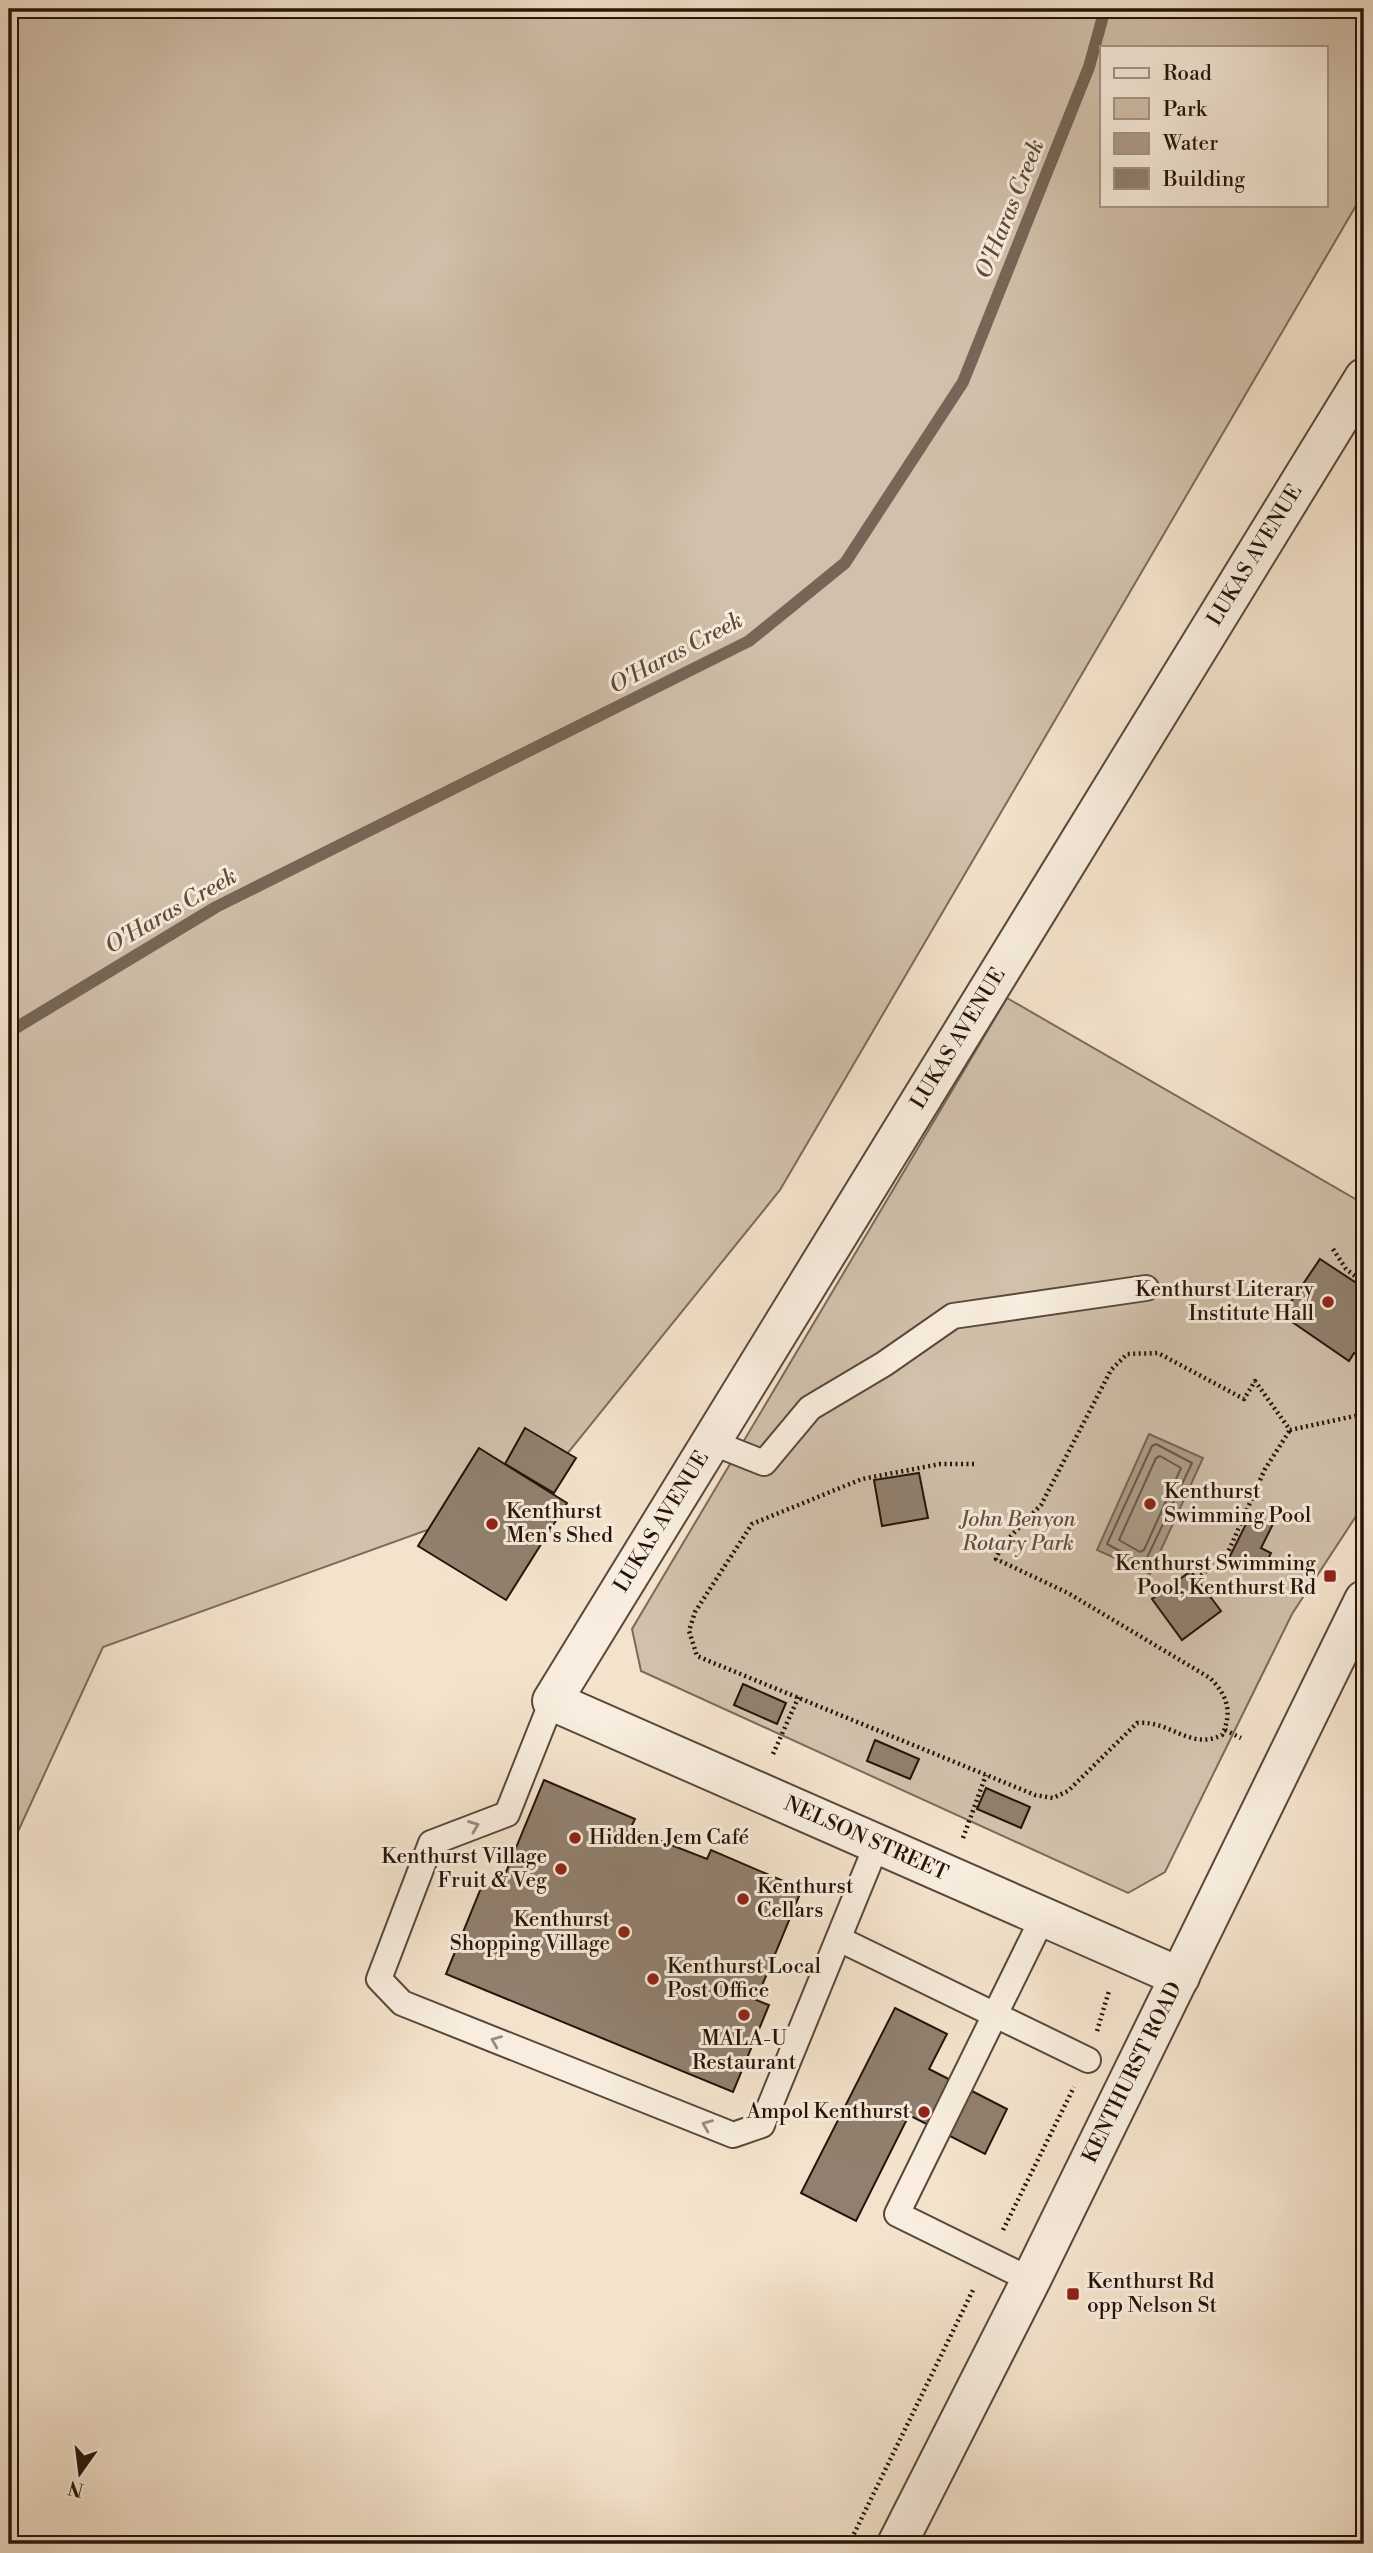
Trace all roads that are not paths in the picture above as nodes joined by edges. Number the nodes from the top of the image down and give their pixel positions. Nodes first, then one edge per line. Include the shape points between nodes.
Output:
1 (1364, 378) edge
2 (1146, 1288) dead end
3 (711, 1443) junction
4 (1364, 1600) edge
5 (552, 1701) junction
6 (877, 1844) junction
7 (1043, 1917) junction
8 (839, 1939) junction
9 (1180, 1977) junction
10 (995, 2015) junction
11 (1088, 2060) dead end
12 (1031, 2280) junction
13 (897, 2544) edge

1 - 3 street, LUKAS AVENUE
2 - 3 lane via 953,1316 810,1408 764,1463
3 - 5 street, LUKAS AVENUE
4 - 9 street, KENTHURST ROAD
5 - 6 street, NELSON STREET
8 -> 5 lane via 762,2125 733,2135 402,2003 379,1979 431,1843 507,1814
6 - 7 street, NELSON STREET
6 - 8 lane
7 - 9 street, NELSON STREET
7 - 10 lane
8 - 10 lane
9 - 12 street, KENTHURST ROAD
10 - 11 lane
10 - 12 lane via 897,2214
12 - 13 street, KENTHURST ROAD

